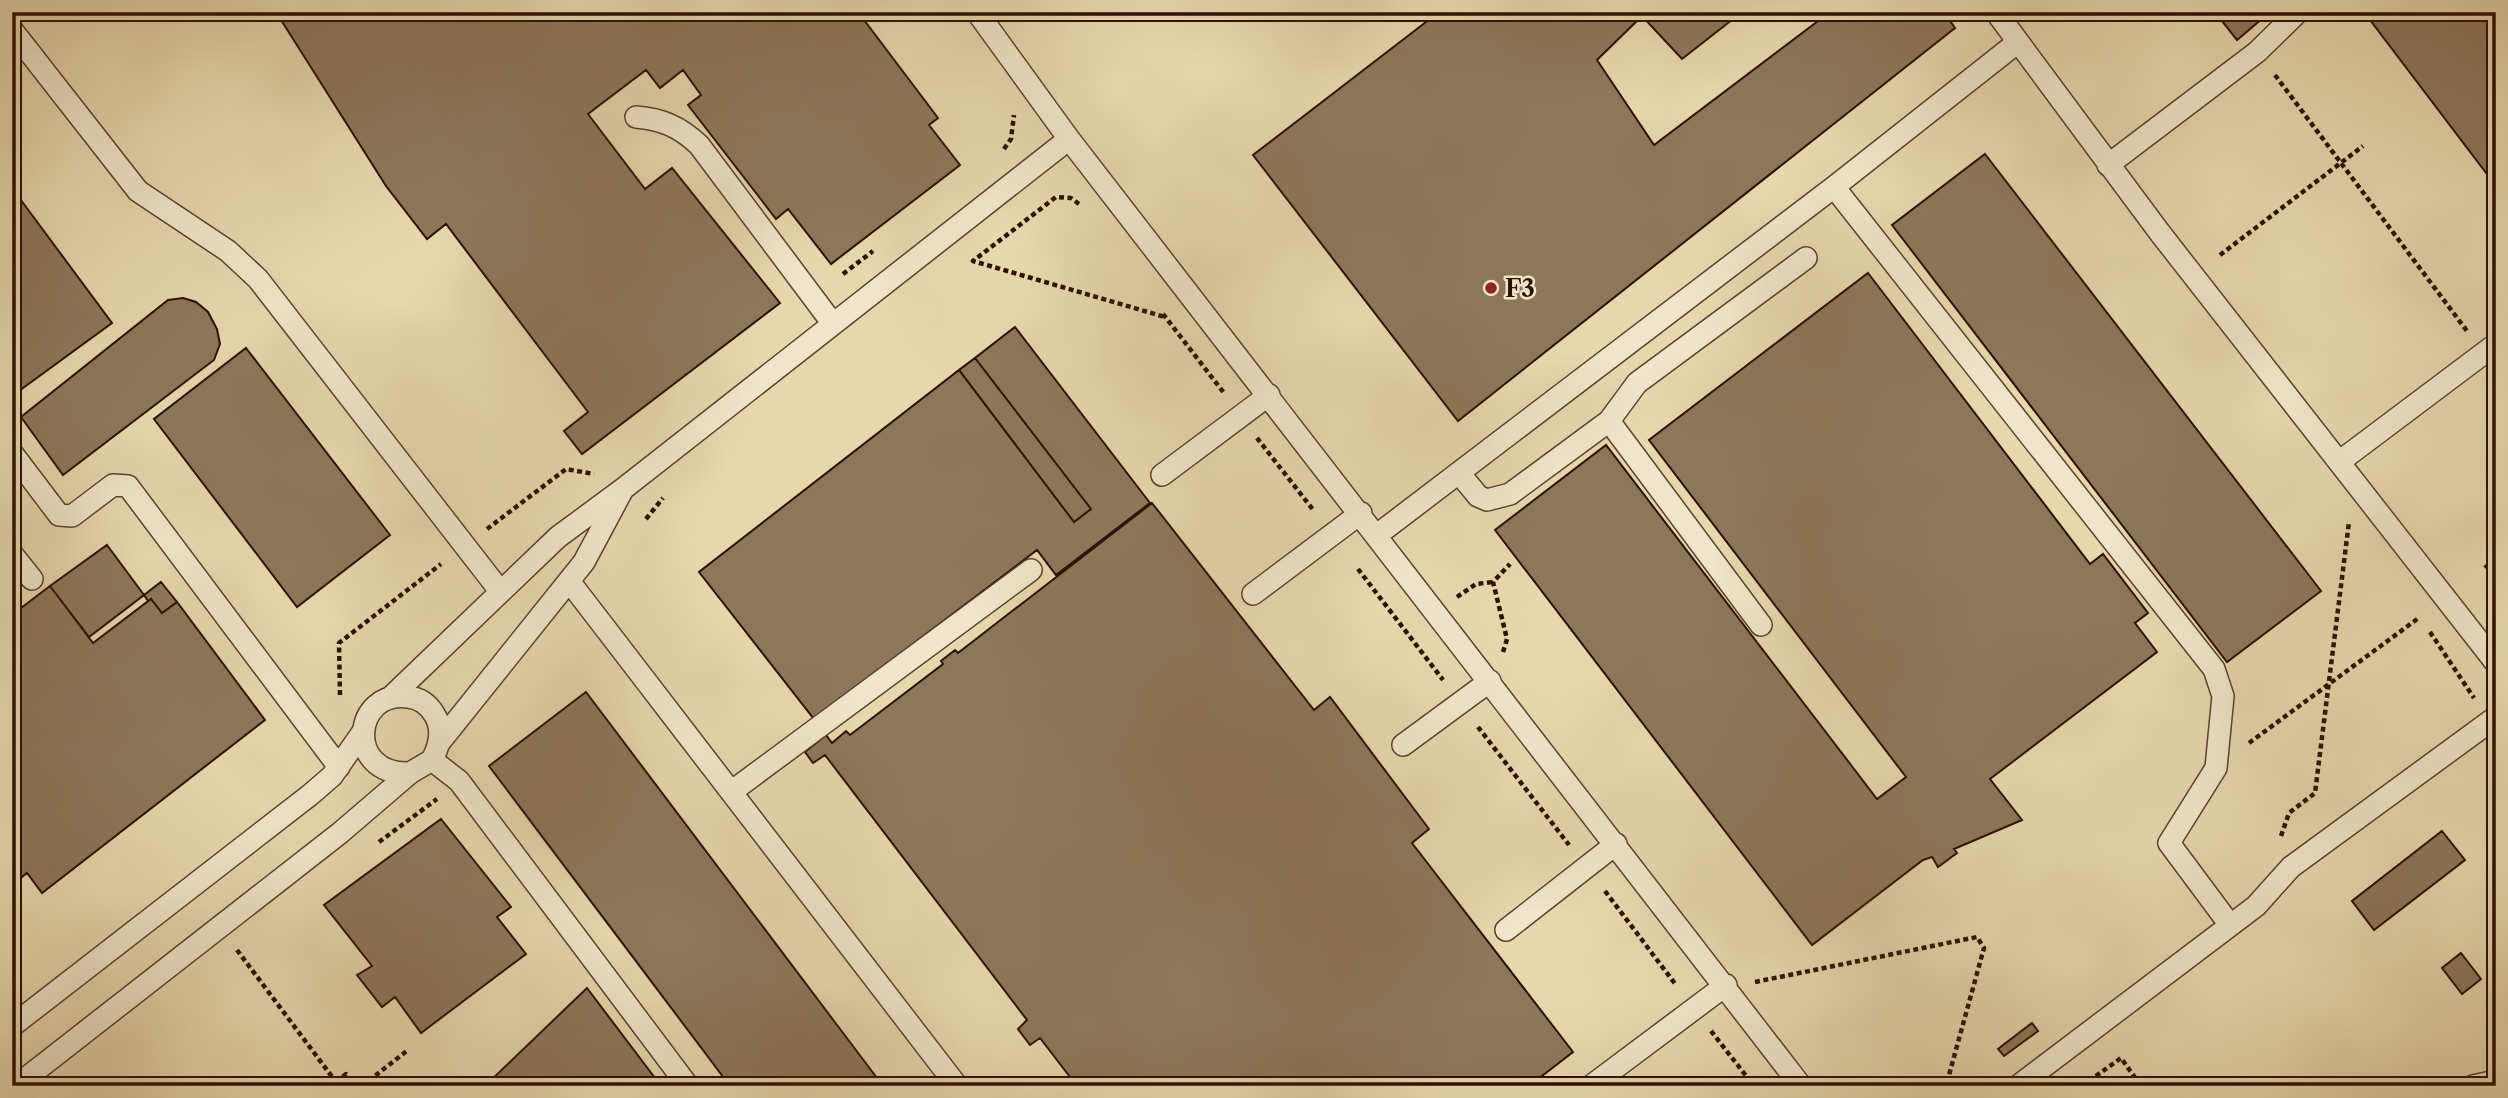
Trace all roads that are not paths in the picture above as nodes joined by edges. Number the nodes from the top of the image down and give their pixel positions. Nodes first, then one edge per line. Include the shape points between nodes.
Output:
1 (977, 12) edge
2 (1996, 12) edge
3 (2298, 12) edge
4 (12, 30) edge
5 (2018, 42) junction
6 (636, 117) dead end
7 (1069, 139) junction
8 (2108, 165) junction
9 (1834, 187) junction
10 (1806, 258) dead end
11 (833, 324) junction
12 (2490, 349) edge
13 (1269, 395) junction
14 (1609, 421) junction
15 (12, 453) edge
16 (2339, 462) junction
17 (1459, 473) junction
18 (1162, 475) dead end
19 (623, 489) junction
20 (1361, 513) junction
21 (1377, 535) junction
22 (12, 554) edge
23 (1031, 570) dead end
24 (32, 579) dead end
25 (569, 581) junction
26 (500, 591) junction
27 (1253, 594) dead end
28 (1761, 625) dead end
29 (2496, 663) edge
30 (1490, 681) junction
31 (390, 698) junction
32 (2492, 720) edge
33 (362, 733) junction
34 (1403, 745) dead end
35 (435, 751) junction
36 (339, 768) junction
37 (410, 773) junction
38 (731, 792) junction
39 (1616, 844) junction
40 (2230, 925) junction
41 (1506, 930) dead end
42 (1737, 984) junction
43 (12, 1026) edge
44 (2496, 1081) edge
45 (16, 1086) edge
46 (688, 1086) edge
47 (957, 1086) edge
48 (1591, 1086) edge
49 (1801, 1086) edge
50 (2019, 1086) edge
51 (2473, 1086) edge

1 - 7 lane
2 - 5 lane
3 - 8 lane via 2257,52
4 - 26 lane via 138,191 228,251 258,279
5 - 8 lane
5 - 9 lane
6 - 11 lane via 672,125 699,145
7 - 11 lane
7 - 13 lane
8 - 16 lane
9 - 17 lane
9 - 40 lane via 2214,669 2223,696 2216,768 2169,843
10 - 14 lane via 1637,383
11 - 19 lane
12 - 16 lane
13 - 18 lane
13 - 20 lane
14 - 17 lane via 1497,499 1478,496
14 - 28 lane
15 - 36 lane via 59,515 66,517 113,485 128,486
16 - 29 lane
17 - 21 lane
19 - 25 lane via 597,542
19 - 26 lane via 578,520
20 - 21 lane
20 - 27 lane
21 - 30 lane
22 - 24 lane
23 - 38 lane
25 - 35 lane
25 - 38 lane
26 - 31 lane
30 - 34 lane
30 - 39 lane
31 - 33 lane via 371,711
31 - 35 lane via 413,697 424,702 438,720
32 - 40 lane via 2291,867
33 - 36 lane
33 - 37 lane via 368,755 376,764 386,771
35 - 37 lane
35 - 46 lane
36 - 43 lane
37 - 45 lane
38 - 47 lane
39 - 41 lane
39 - 42 lane
40 - 50 lane
42 - 48 lane
42 - 49 lane
44 - 51 lane

